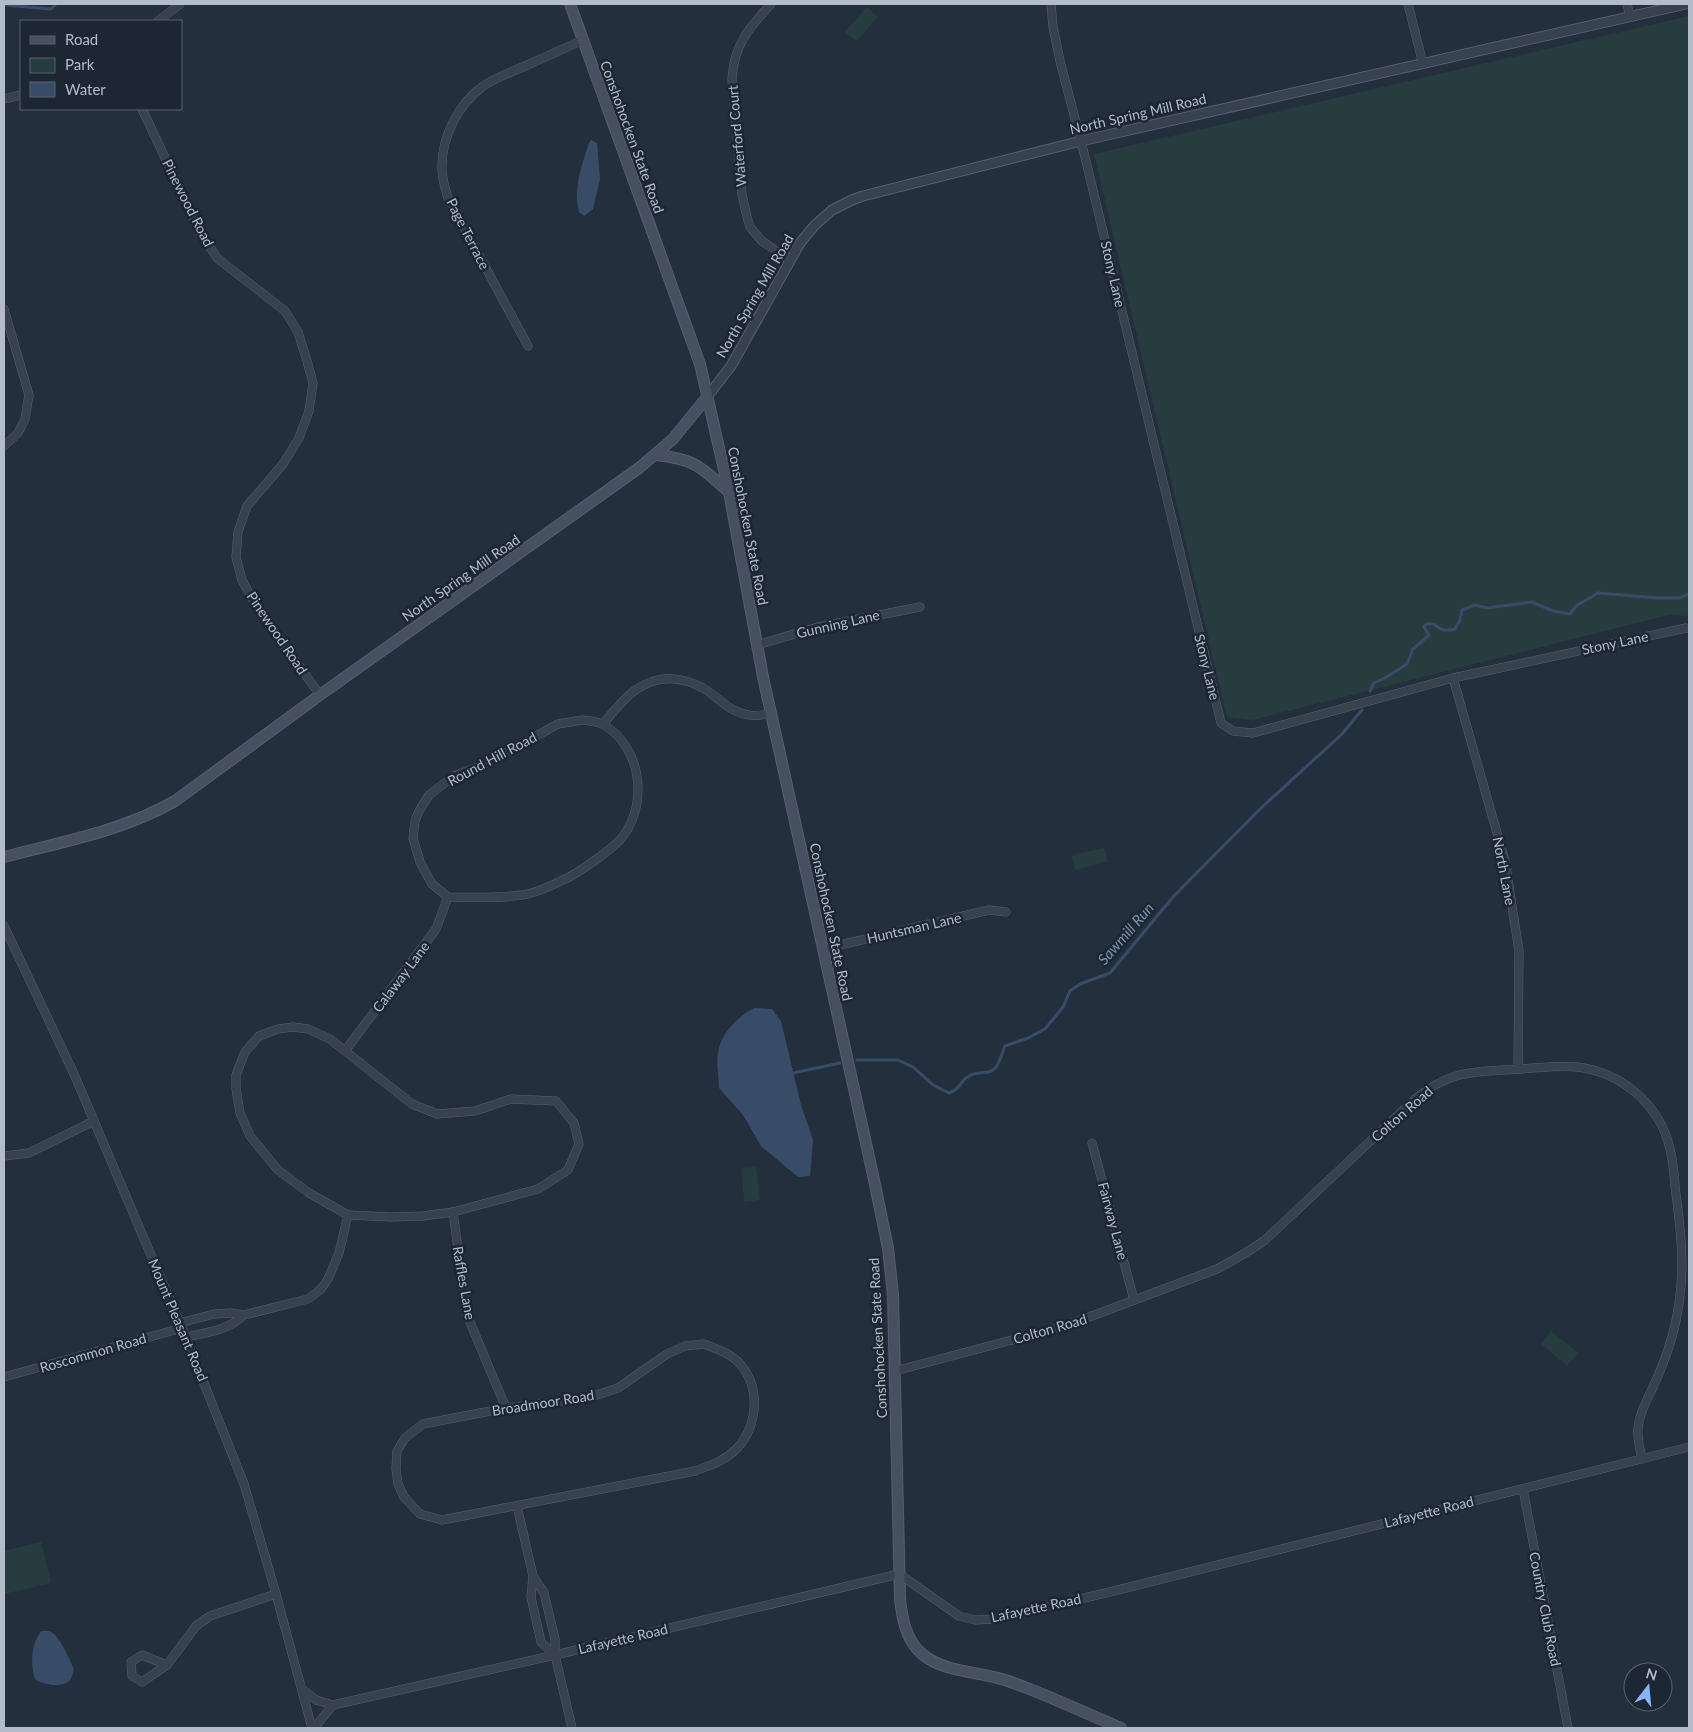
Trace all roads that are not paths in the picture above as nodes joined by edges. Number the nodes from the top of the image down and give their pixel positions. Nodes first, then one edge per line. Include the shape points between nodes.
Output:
1 (180, 4) edge
2 (570, 4) edge
3 (771, 4) edge
4 (1051, 4) edge
5 (1408, 4) edge
6 (1627, 4) edge
7 (1686, 4) edge
8 (1630, 16) junction
9 (159, 20) edge
10 (583, 40) junction
11 (1423, 64) junction
12 (20, 95) edge
13 (4, 99) edge
14 (142, 110) edge
15 (1081, 141) junction
16 (789, 260) junction
17 (4, 310) edge
18 (528, 346) dead end
19 (707, 397) junction
20 (4, 446) edge
21 (656, 455) junction
22 (729, 492) junction
23 (920, 607) dead end
24 (1689, 629) edge
25 (757, 645) junction
26 (1453, 678) junction
27 (320, 694) junction
28 (772, 714) junction
29 (603, 724) junction
30 (4, 857) edge
31 (448, 897) junction
32 (1006, 912) dead end
33 (4, 926) edge
34 (823, 949) junction
35 (345, 1051) junction
36 (1518, 1069) junction
37 (94, 1121) junction
38 (1092, 1143) dead end
39 (4, 1156) edge
40 (452, 1212) junction
41 (348, 1215) junction
42 (1134, 1300) junction
43 (244, 1315) junction
44 (181, 1325) junction
45 (186, 1337) junction
46 (895, 1371) junction
47 (4, 1377) edge
48 (506, 1408) junction
49 (1689, 1447) edge
50 (1642, 1459) junction
51 (1522, 1489) junction
52 (516, 1506) junction
53 (900, 1574) junction
54 (533, 1576) junction
55 (276, 1594) junction
56 (555, 1655) junction
57 (167, 1665) junction
58 (302, 1689) junction
59 (333, 1705) junction
60 (313, 1728) edge
61 (572, 1728) edge
62 (1121, 1728) edge
63 (1568, 1728) edge

1 - 9 street
2 - 10 main road, Conshohocken State Road
3 - 16 street, Waterford Court via 740,43 732,79 742,194 750,227 762,241
4 - 15 street, Stony Lane via 1060,61
5 - 11 street
6 - 8 street
7 - 8 street, North Spring Mill Road
8 - 11 street, North Spring Mill Road
10 - 18 street, Page Terrace via 498,78 472,95 458,114 443,157 443,178 451,203
10 - 19 main road, Conshohocken State Road via 696,355
11 - 15 street, North Spring Mill Road
12 - 13 street
14 - 27 street, Pinewood Road via 201,234 217,258 285,311 298,332 307,361 313,383 309,411 299,438 283,464 247,506 238,532 236,557 242,580 255,604
15 - 16 street, North Spring Mill Road via 852,200 832,210 814,226
15 - 26 street, Stony Lane via 1221,723 1233,731 1253,733
16 - 19 street, North Spring Mill Road via 731,366
17 - 20 street via 29,395 26,419 18,433
19 - 21 main road, North Spring Mill Road via 681,431
19 - 22 main road, Conshohocken State Road
21 - 22 main road via 694,463
21 - 27 main road, North Spring Mill Road
22 - 25 main road, Conshohocken State Road
23 - 25 street, Gunning Lane via 818,627
24 - 26 street, Stony Lane
25 - 28 main road, Conshohocken State Road
26 - 36 street, North Lane via 1505,861 1519,951
27 - 30 main road, North Spring Mill Road via 160,810 125,824
28 - 29 street via 742,714 695,684 663,679 647,683 631,693
28 - 34 main road, Conshohocken State Road
29 - 31 street, Round Hill Road via 582,720 558,724 483,765 454,776 429,795 417,816 413,838 420,862 432,884
29 - 31 street via 619,737 637,772 637,808 624,836 612,848 564,880 528,894
31 - 35 street, Calaway Lane via 436,929
32 - 34 street, Huntsman Lane via 990,910
33 - 37 street, Mount Pleasant Road
34 - 46 main road, Conshohocken State Road via 888,1248
35 - 40 street via 412,1104 437,1114 475,1111 511,1099 556,1101 574,1123 579,1144 568,1170 538,1189
35 - 41 street via 330,1039 308,1029 278,1029 259,1036 245,1052 236,1075 236,1088 240,1113 250,1136 278,1170 309,1194
36 - 42 street, Colton Road via 1460,1074 1437,1084 1414,1100 1251,1251 1217,1269
36 - 50 street, Colton Road via 1575,1067 1616,1079 1646,1102 1667,1137 1682,1242 1682,1288 1672,1339 1639,1422
37 - 39 street via 29,1153
37 - 44 street, Mount Pleasant Road
38 - 42 street, Fairway Lane
40 - 41 street via 391,1218
40 - 48 street, Raffles Lane via 466,1315
41 - 43 street via 335,1262 320,1289 308,1298
42 - 46 street, Colton Road via 1056,1328
43 - 44 street, Roscommon Road via 214,1314
43 - 45 street via 224,1329
44 - 45 street, Mount Pleasant Road
44 - 47 street, Roscommon Road
45 - 55 street, Mount Pleasant Road via 244,1484
46 - 53 main road, Conshohocken State Road
48 - 52 street, Broadmoor Road via 423,1424 405,1438 397,1451 396,1469 404,1497 420,1514 442,1520
48 - 52 street, Broadmoor Road via 588,1398 618,1388 673,1351 704,1344 726,1353 740,1364 750,1380 754,1396 753,1418 742,1443 718,1462 695,1471
49 - 50 street, Lafayette Road
50 - 51 street, Lafayette Road
51 - 53 street, Lafayette Road via 995,1619 975,1620 959,1616
51 - 63 street, Country Club Road
52 - 54 street
53 - 56 street, Lafayette Road
53 - 62 main road, Conshohocken State Road via 901,1609 906,1629 914,1644 930,1660 950,1668 1005,1680
54 - 56 street via 544,1593 555,1639
54 - 56 street via 531,1597 542,1642
55 - 57 street via 210,1616 196,1626
55 - 58 street, Mount Pleasant Road
56 - 59 street, Lafayette Road
56 - 61 street
57 - 57 street via 142,1655 131,1662 132,1676 142,1682
58 - 59 street via 316,1700
58 - 60 street, Mount Pleasant Road
59 - 60 street

